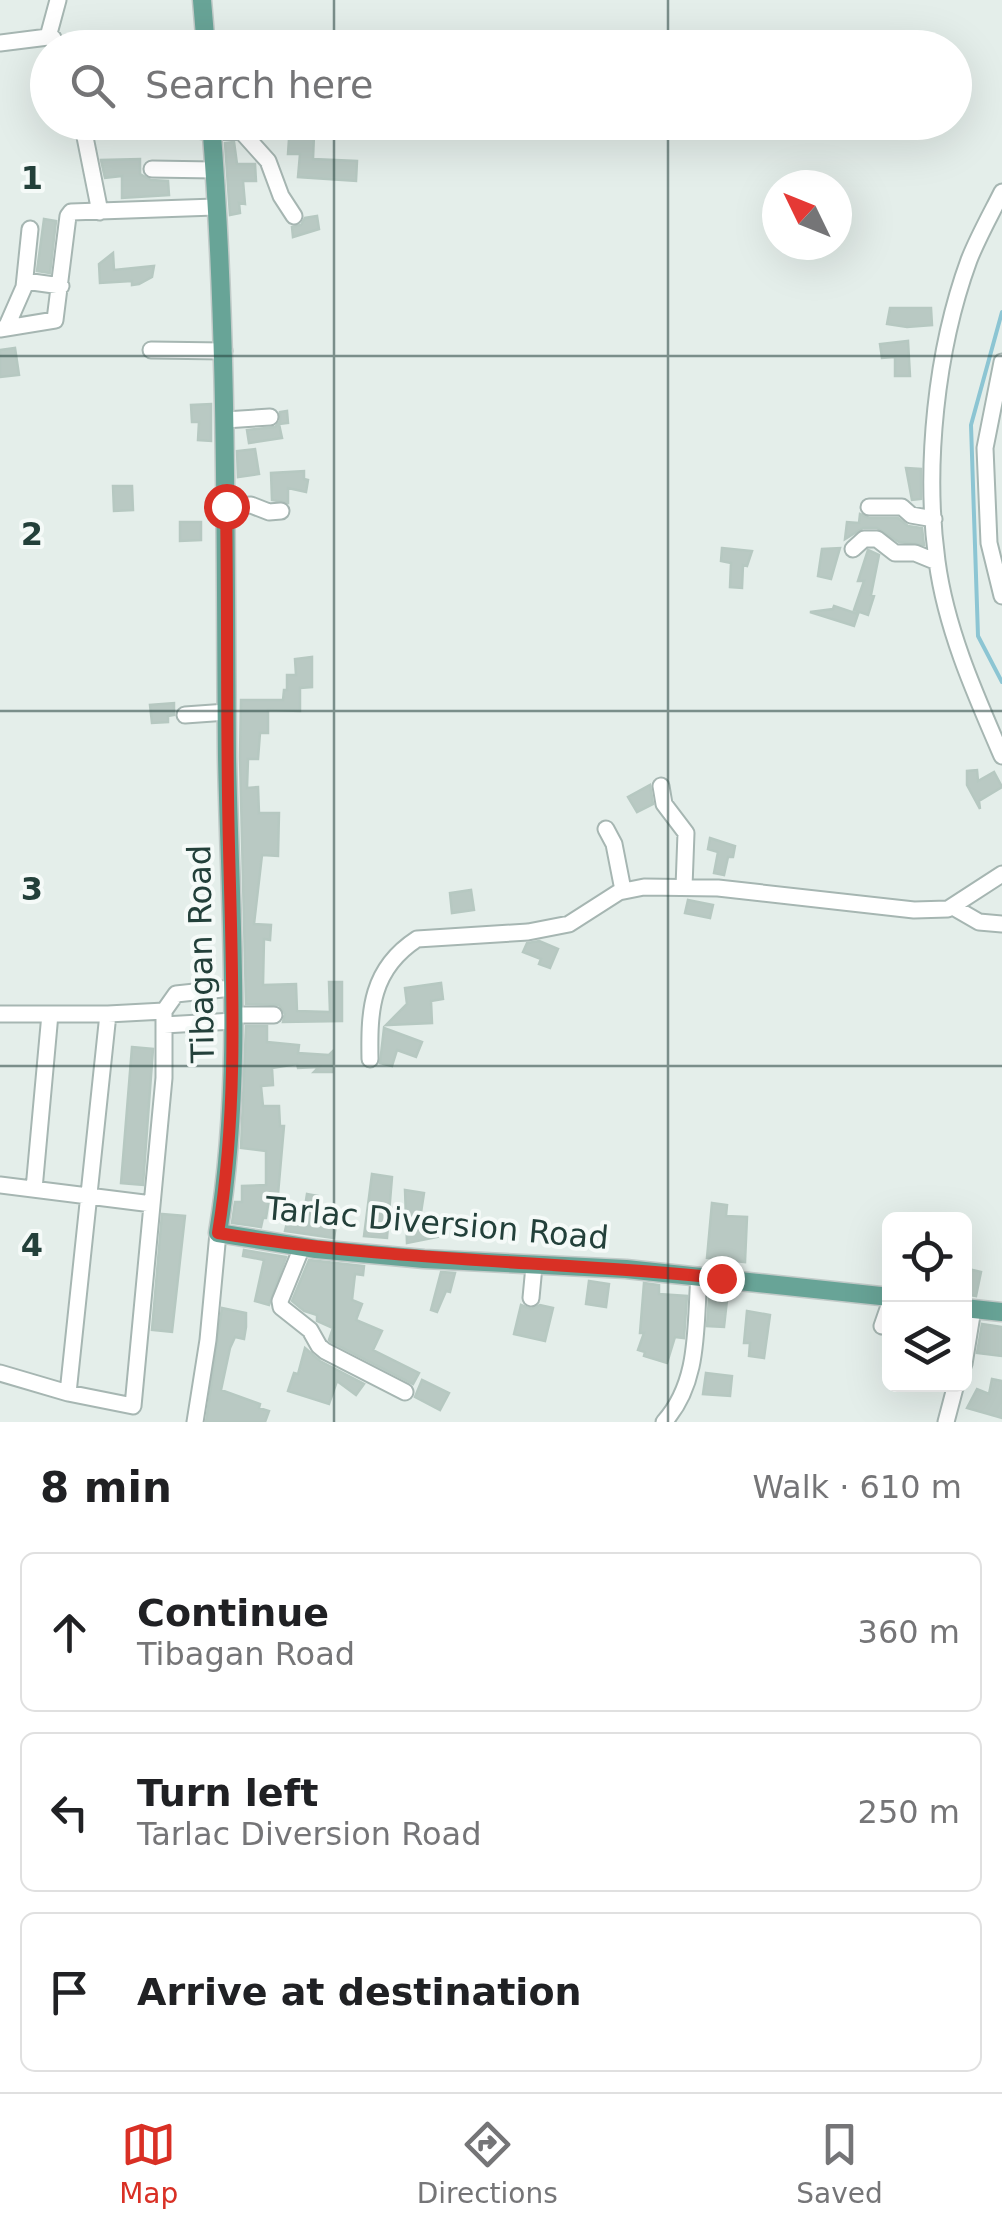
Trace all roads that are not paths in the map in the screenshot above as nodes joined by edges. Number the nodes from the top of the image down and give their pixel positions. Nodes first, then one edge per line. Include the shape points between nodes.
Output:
1 (58, 0) edge
2 (202, 0) edge
3 (54, 30) edge
4 (204, 30) edge
5 (30, 42) edge
6 (0, 43) edge
7 (86, 140) edge
8 (213, 140) edge
9 (249, 140) edge
10 (152, 169) dead end
11 (214, 170) junction
12 (1002, 192) edge
13 (215, 206) junction
14 (100, 212) junction
15 (294, 216) dead end
16 (30, 230) dead end
17 (25, 280) junction
18 (61, 286) junction
19 (3, 328) edge
20 (150, 350) dead end
21 (224, 352) junction
22 (1002, 362) edge
23 (270, 417) dead end
24 (225, 420) junction
25 (226, 506) junction
26 (869, 507) dead end
27 (281, 511) dead end
28 (934, 519) junction
29 (852, 549) dead end
30 (937, 562) junction
31 (1002, 596) edge
32 (227, 712) junction
33 (185, 715) dead end
34 (1002, 756) edge
35 (661, 786) dead end
36 (606, 829) dead end
37 (1002, 874) edge
38 (684, 887) junction
39 (624, 890) junction
40 (953, 908) junction
41 (1002, 924) edge
42 (232, 988) junction
43 (210, 990) junction
44 (0, 1014) edge
45 (50, 1014) junction
46 (108, 1014) junction
47 (274, 1015) dead end
48 (164, 1018) junction
49 (234, 1018) junction
50 (212, 1022) junction
51 (370, 1059) dead end
52 (0, 1185) edge
53 (34, 1189) junction
54 (91, 1196) junction
55 (152, 1204) junction
56 (218, 1233) junction
57 (302, 1247) junction
58 (534, 1266) junction
59 (699, 1276) junction
60 (531, 1298) dead end
61 (882, 1299) edge
62 (972, 1308) edge
63 (1002, 1312) edge
64 (0, 1374) edge
65 (405, 1392) dead end
66 (954, 1392) edge
67 (68, 1393) junction
68 (195, 1422) edge
69 (664, 1422) edge
70 (946, 1422) edge

1 - 3 street
2 - 4 main road
5 - 6 street
7 - 14 street
8 - 11 main road, Tibagan Road
9 - 15 street via 268,161
10 - 11 street
11 - 13 main road, Tibagan Road
12 - 28 street via 954,310 934,428
13 - 14 street
13 - 21 main road, Tibagan Road
14 - 18 street via 68,216
16 - 17 street
17 - 18 street
17 - 19 street
18 - 19 street via 52,323
20 - 21 street
21 - 24 main road, Tibagan Road
22 - 31 street via 985,448 989,542
23 - 24 street
24 - 25 main road, Tibagan Road
25 - 27 street
25 - 32 main road, Tibagan Road
26 - 28 street via 902,506
28 - 30 street
29 - 30 street via 864,539 878,539 895,553
30 - 34 street via 976,698
32 - 33 street
32 - 42 main road, Tibagan Road
35 - 38 street via 664,804 686,833
36 - 39 street
37 - 40 street
38 - 39 street
38 - 40 street via 914,910
39 - 51 street via 569,924 413,941 377,984
40 - 41 street via 979,922
42 - 43 street
42 - 49 main road, Tibagan Road
43 - 48 street via 176,994
43 - 50 street
44 - 45 street
45 - 46 street
45 - 53 street
46 - 48 street
46 - 54 street
47 - 49 street
48 - 50 street
48 - 55 street
49 - 50 street
49 - 56 main road, Tibagan Road via 230,1150
52 - 53 street
53 - 54 street
54 - 55 street
54 - 67 street
55 - 67 street via 133,1406
56 - 57 main road, Tarlac Diversion Road
56 - 68 street, Tibagan Road
57 - 58 main road, Tarlac Diversion Road
57 - 65 street via 280,1307 326,1352
58 - 59 main road, Tarlac Diversion Road
58 - 60 street
59 - 61 main road, Tarlac Diversion Road
59 - 69 street via 691,1372
62 - 63 main road
64 - 67 street
66 - 70 street

